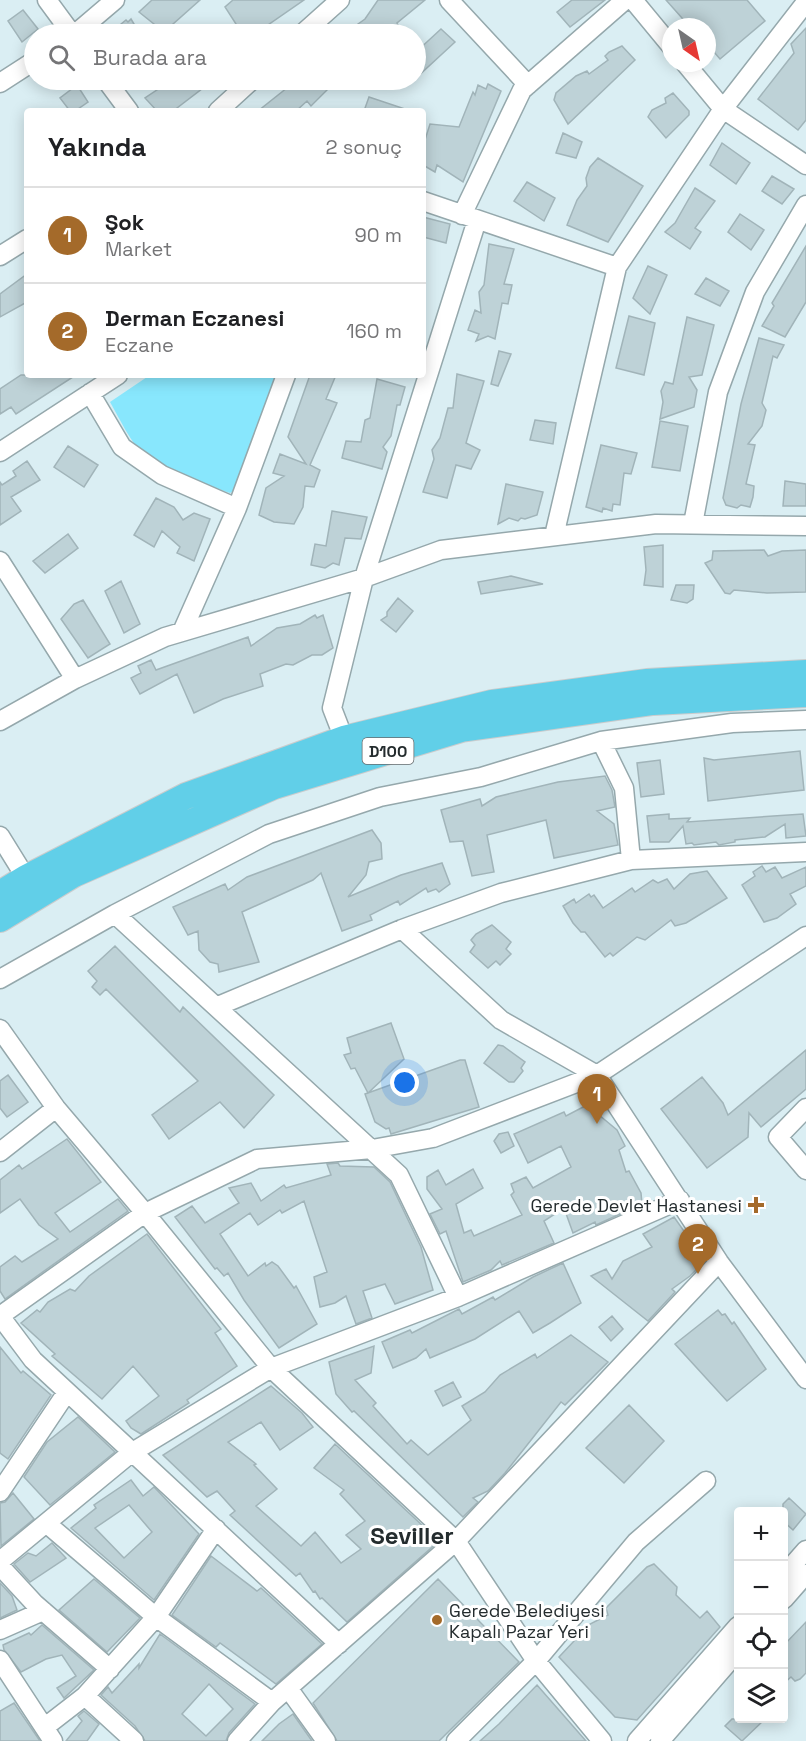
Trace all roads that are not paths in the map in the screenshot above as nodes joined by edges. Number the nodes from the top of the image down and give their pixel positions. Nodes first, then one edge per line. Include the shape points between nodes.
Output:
1 (47, 0) edge
2 (115, 0) edge
3 (340, 0) edge
4 (449, 0) edge
5 (626, 0) edge
6 (633, 0) edge
7 (806, 2) edge
8 (66, 24) edge
9 (86, 24) edge
10 (313, 24) edge
11 (662, 35) edge
12 (24, 67) edge
13 (692, 72) edge
14 (0, 83) edge
15 (528, 86) junction
16 (113, 90) edge
17 (241, 90) edge
18 (127, 108) edge
19 (221, 108) edge
20 (723, 109) junction
21 (806, 165) edge
22 (426, 202) edge
23 (806, 205) edge
24 (469, 217) junction
25 (24, 240) edge
26 (0, 256) edge
27 (617, 267) junction
28 (426, 365) edge
29 (113, 378) edge
30 (285, 378) edge
31 (422, 378) edge
32 (90, 393) junction
33 (0, 452) edge
34 (237, 508) junction
35 (693, 524) junction
36 (806, 526) edge
37 (554, 536) junction
38 (0, 561) edge
39 (364, 578) junction
40 (182, 632) junction
41 (806, 673) edge
42 (75, 679) junction
43 (806, 694) edge
44 (806, 720) edge
45 (0, 721) edge
46 (344, 739) junction
47 (601, 741) junction
48 (0, 836) edge
49 (806, 852) edge
50 (631, 860) junction
51 (26, 878) junction
52 (0, 894) edge
53 (115, 914) junction
54 (0, 919) edge
55 (402, 928) junction
56 (806, 936) edge
57 (0, 979) edge
58 (218, 1006) junction
59 (0, 1029) edge
60 (597, 1075) junction
61 (56, 1108) junction
62 (806, 1108) edge
63 (372, 1149) junction
64 (0, 1152) edge
65 (806, 1170) edge
66 (680, 1200) junction
67 (145, 1213) junction
68 (719, 1262) junction
69 (458, 1297) junction
70 (0, 1316) edge
71 (271, 1368) junction
72 (806, 1379) edge
73 (68, 1392) junction
74 (131, 1453) junction
75 (6, 1469) edge
76 (706, 1481) dead end
77 (0, 1492) edge
78 (46, 1523) junction
79 (216, 1529) junction
80 (456, 1541) junction
81 (806, 1550) edge
82 (0, 1562) edge
83 (0, 1566) edge
84 (799, 1578) edge
85 (788, 1592) edge
86 (43, 1611) junction
87 (156, 1617) junction
88 (0, 1630) edge
89 (734, 1631) edge
90 (339, 1644) junction
91 (734, 1656) edge
92 (0, 1660) edge
93 (536, 1660) junction
94 (110, 1669) junction
95 (288, 1688) junction
96 (85, 1696) junction
97 (272, 1702) junction
98 (49, 1734) edge
99 (134, 1741) edge
100 (237, 1741) edge
101 (326, 1741) edge
102 (456, 1741) edge
103 (602, 1741) edge
104 (637, 1741) edge
105 (660, 1741) edge

1 - 8 street
2 - 9 street
3 - 10 street
4 - 15 street
5 - 15 street
6 - 11 street
7 - 20 street
12 - 14 street
13 - 20 street
15 - 24 street via 522,90
16 - 18 street
17 - 19 street
20 - 21 street
20 - 27 street
22 - 24 street
23 - 35 street via 755,292 718,392
24 - 27 street
24 - 28 street
25 - 26 street
27 - 37 street
29 - 32 street
30 - 34 street
31 - 39 street
32 - 33 street
32 - 34 street via 122,447 162,475
34 - 40 street
35 - 36 street
35 - 37 street via 656,524
37 - 39 street via 441,550
38 - 42 street
39 - 40 street
39 - 46 street via 332,708
40 - 42 street
41 - 46 highway, D100 via 647,682 492,703
42 - 45 street
43 - 54 highway, D100 via 652,702 461,729 274,786 74,874
44 - 47 street via 732,723
46 - 51 highway, D100 via 186,796
47 - 50 street via 624,788
47 - 53 street via 480,777 380,797 269,834
48 - 51 street
49 - 50 street
50 - 55 street via 501,893
51 - 52 highway, D100
53 - 57 street
53 - 58 street
55 - 58 street
55 - 60 street via 501,1020
56 - 60 street
58 - 63 street
59 - 61 street
60 - 63 street via 433,1138
60 - 66 street
61 - 64 street
61 - 67 street
62 - 65 street via 778,1137
63 - 67 street via 257,1159
63 - 69 street via 399,1175
66 - 68 street
66 - 69 street
67 - 70 street
67 - 71 street
68 - 72 street
68 - 80 street
69 - 71 street
70 - 73 street via 33,1360
71 - 74 street
71 - 80 street
73 - 74 street
73 - 75 street
74 - 78 street
74 - 79 street
75 - 77 street
76 - 93 street via 636,1542
78 - 82 street
78 - 87 street
79 - 87 street
79 - 90 street
80 - 90 street
80 - 93 street
81 - 84 street
83 - 86 street
84 - 85 street
86 - 88 street
86 - 94 street
87 - 94 street
87 - 97 street
89 - 104 street
90 - 95 street
91 - 105 street
92 - 98 street
93 - 102 street
93 - 103 street
94 - 96 street
95 - 97 street
95 - 101 street
96 - 98 street
96 - 99 street
97 - 100 street

